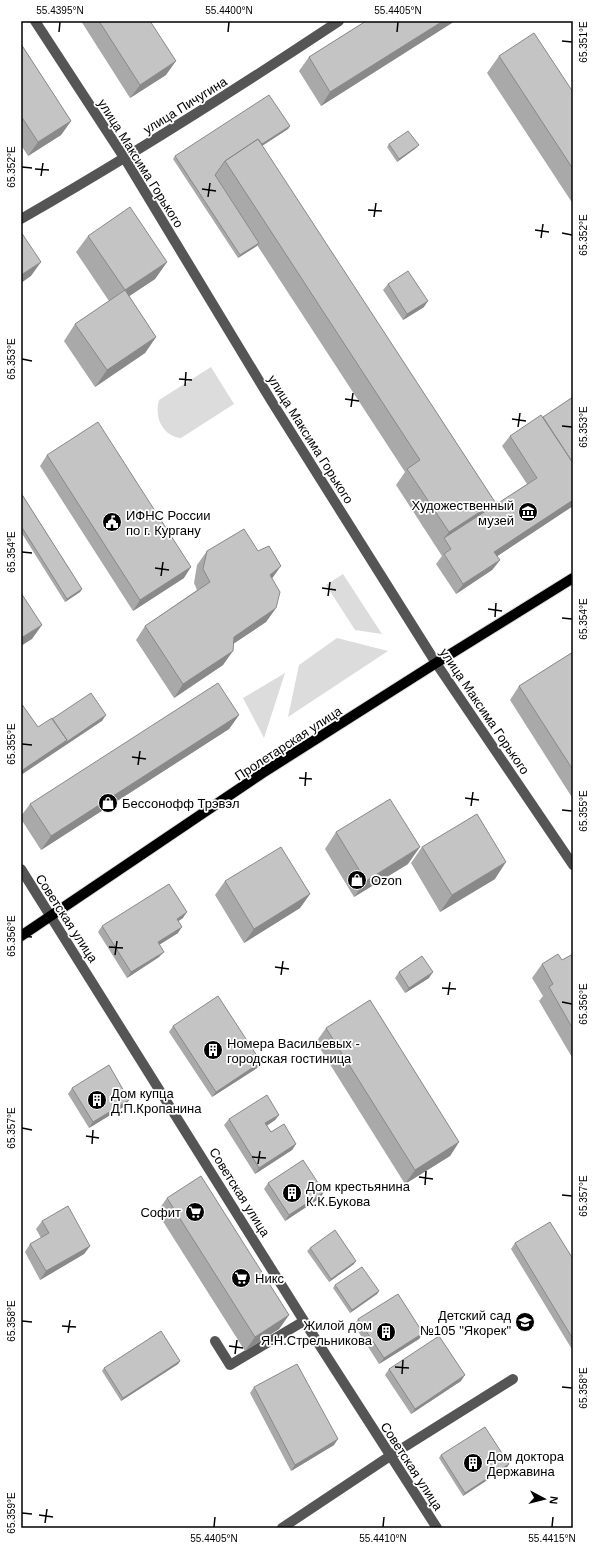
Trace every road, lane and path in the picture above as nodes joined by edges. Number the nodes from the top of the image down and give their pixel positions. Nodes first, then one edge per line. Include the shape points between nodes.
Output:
1 (35, 21) edge
2 (339, 21) edge
3 (125, 159) junction
4 (21, 219) edge
5 (573, 578) edge
6 (436, 663) junction
7 (573, 865) edge
8 (21, 869) edge
9 (52, 917) junction
10 (21, 936) edge
11 (304, 1321) junction
12 (215, 1341) dead end
13 (513, 1379) dead end
14 (390, 1456) junction
15 (282, 1528) edge
16 (437, 1528) edge

1 - 3 street, улица Максима Горького
2 - 3 street, улица Пичугина
3 - 4 street, улица Пичугина
3 - 6 street, улица Максима Горького via 272,402
5 - 6 main road, Пролетарская улица
6 - 7 street, улица Максима Горького
6 - 9 main road, Пролетарская улица via 261,774
8 - 9 street, Советская улица
9 - 10 main road, Пролетарская улица
9 - 11 street, Советская улица
11 - 12 street via 230,1365
11 - 14 street, Советская улица
13 - 14 street
14 - 15 street
14 - 16 street, Советская улица

